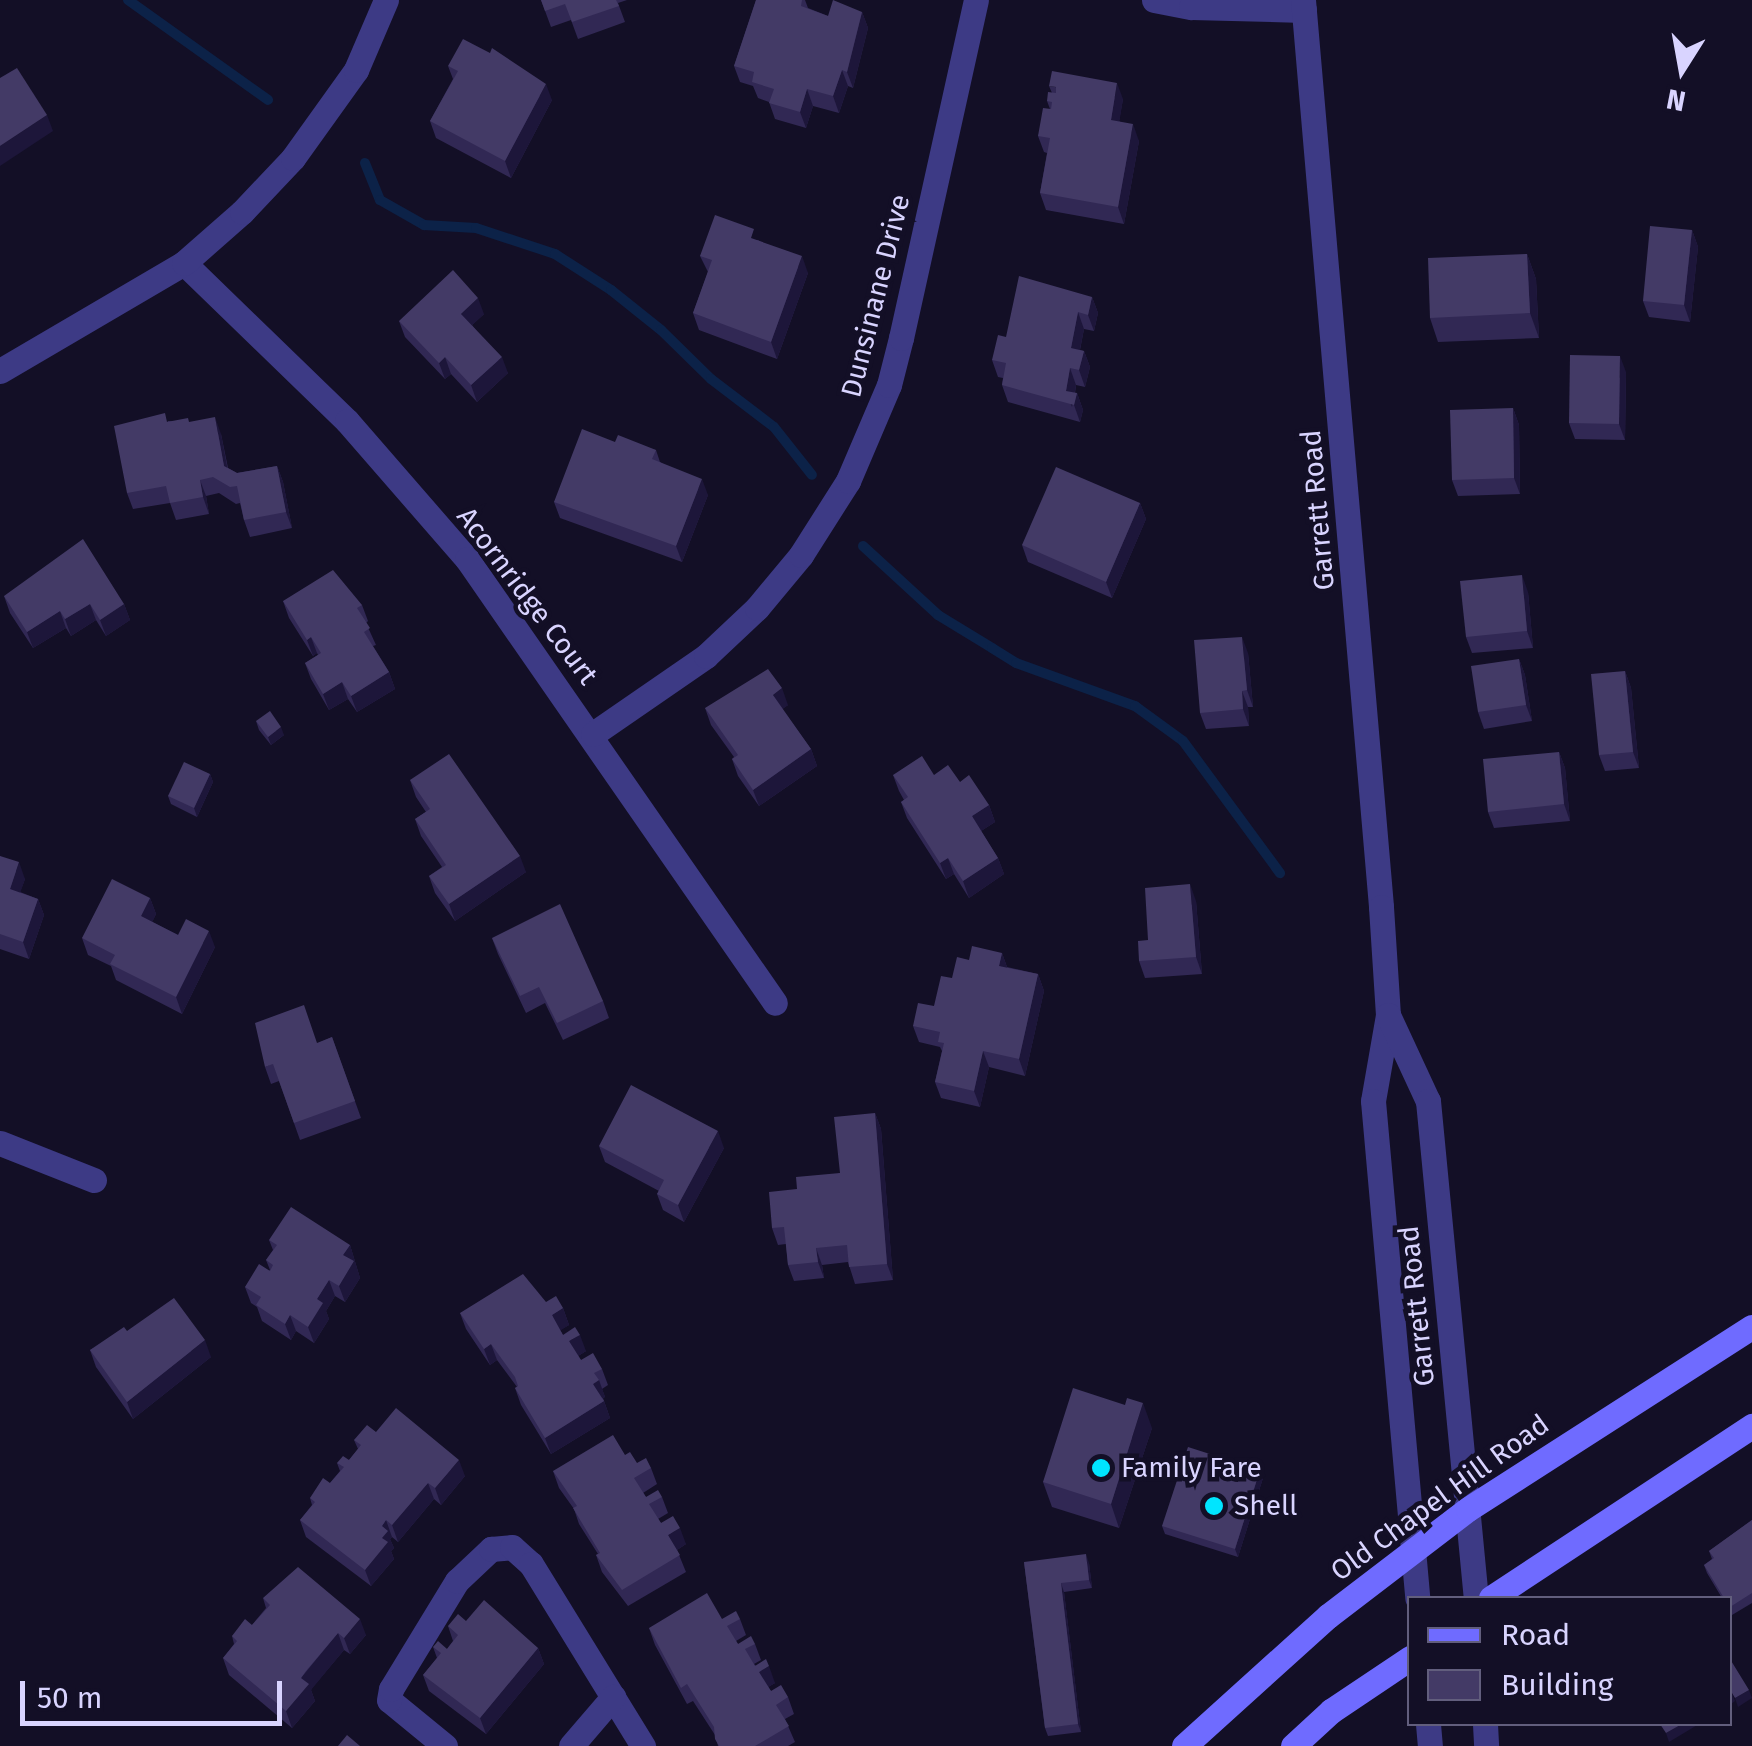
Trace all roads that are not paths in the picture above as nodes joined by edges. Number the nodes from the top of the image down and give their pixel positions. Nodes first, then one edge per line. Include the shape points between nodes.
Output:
1 (386, 0) edge
2 (976, 0) edge
3 (1154, 0) edge
4 (1303, 5) edge
5 (184, 262) junction
6 (0, 371) edge
7 (593, 734) junction
8 (776, 1003) dead end
9 (1388, 1016) junction
10 (0, 1143) edge
11 (94, 1180) dead end
12 (1752, 1327) edge
13 (1752, 1426) edge
14 (1468, 1509) junction
15 (1414, 1550) junction
16 (1418, 1596) edge
17 (1476, 1596) edge
18 (1494, 1596) edge
19 (1407, 1660) edge
20 (612, 1697) junction
21 (445, 1746) edge
22 (571, 1746) edge
23 (643, 1746) edge
24 (1184, 1746) edge
25 (1293, 1746) edge

1 - 5 street via 356,70 293,158
2 - 7 street, Dunsinane Drive via 897,354 848,482 757,608 706,656
3 - 4 street via 1190,7
4 - 9 street, Garrett Road
5 - 6 street
5 - 7 street, Acornridge Court via 402,481
7 - 8 street, Acornridge Court
9 - 14 street, Garrett Road via 1428,1101
9 - 15 street, Garrett Road via 1373,1101
10 - 11 street
12 - 14 main road, Old Chapel Hill Road
13 - 18 main road
14 - 15 main road, Old Chapel Hill Road
14 - 17 street, Garrett Road
15 - 16 street, Garrett Road
15 - 24 main road, Old Chapel Hill Road via 1328,1616
19 - 25 main road via 1331,1711
20 - 21 street via 531,1564 512,1548 491,1549 440,1604 391,1689 389,1700
20 - 22 street
20 - 23 street

